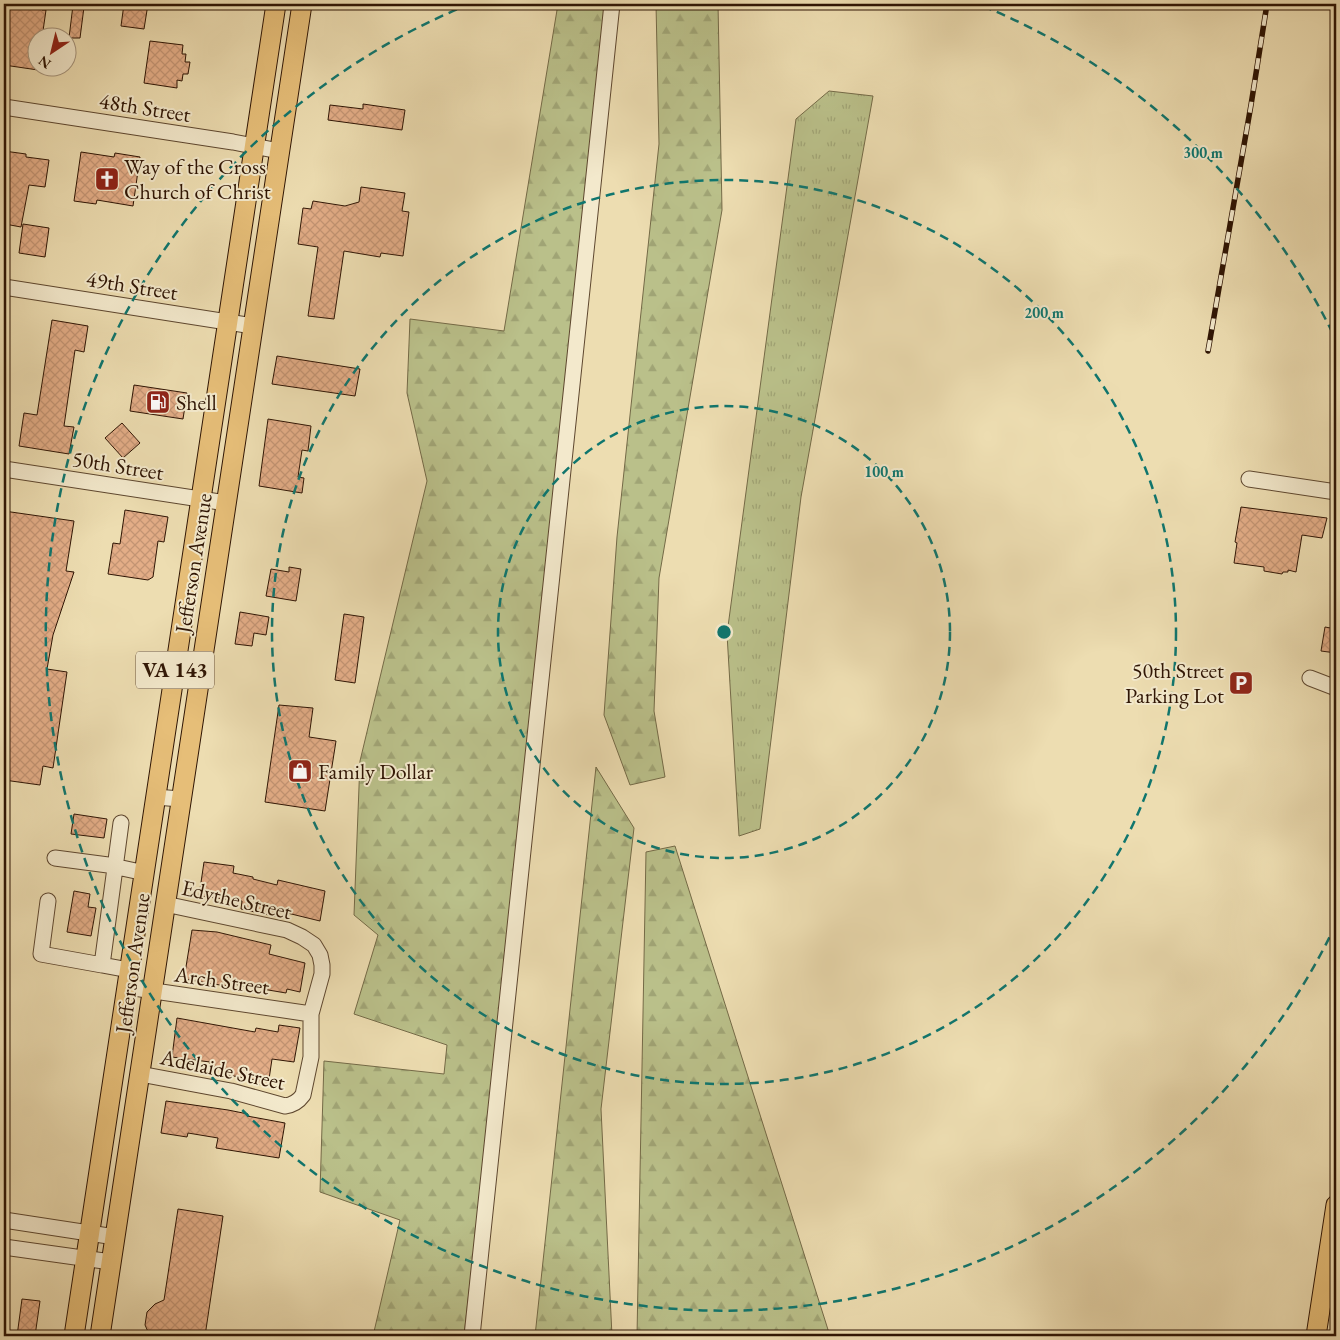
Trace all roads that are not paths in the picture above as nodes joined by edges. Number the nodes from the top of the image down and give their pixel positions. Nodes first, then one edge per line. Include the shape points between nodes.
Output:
1 (276, 4) edge
2 (302, 4) edge
3 (612, 4) edge
4 (4, 107) edge
5 (254, 146) junction
6 (279, 151) junction
7 (4, 287) edge
8 (228, 322) junction
9 (253, 326) junction
10 (4, 470) edge
11 (1249, 479) dead end
12 (1336, 492) edge
13 (200, 499) junction
14 (226, 503) junction
15 (1336, 678) edge
16 (1336, 688) edge
17 (155, 796) junction
18 (180, 800) junction
19 (121, 823) dead end
20 (54, 858) dead end
21 (114, 867) junction
22 (145, 874) junction
23 (48, 901) dead end
24 (165, 904) junction
25 (102, 965) junction
26 (128, 979) junction
27 (152, 991) junction
28 (311, 1014) junction
29 (140, 1074) junction
30 (1336, 1213) edge
31 (4, 1220) edge
32 (90, 1233) junction
33 (115, 1237) junction
34 (4, 1246) edge
35 (86, 1258) junction
36 (111, 1262) junction
37 (74, 1336) edge
38 (100, 1336) edge
39 (472, 1336) edge
40 (1316, 1336) edge

1 - 5 main road, Jefferson Avenue / VA 143
2 - 6 main road, Jefferson Avenue / VA 143
3 - 39 street
4 - 5 street, 48th Street
5 - 6 street, 48th Street
5 - 8 main road, Jefferson Avenue / VA 143
6 - 9 main road, Jefferson Avenue / VA 143
7 - 8 street, 49th Street
8 - 9 street, 49th Street
8 - 13 main road, Jefferson Avenue / VA 143
9 - 14 main road, Jefferson Avenue / VA 143
10 - 13 street, 50th Street
11 - 12 street
13 - 14 street, 50th Street
13 - 17 main road, Jefferson Avenue / VA 143
14 - 18 main road, Jefferson Avenue / VA 143
15 - 16 street via 1310,678
17 - 18 street
17 - 22 main road, Jefferson Avenue / VA 143
18 - 24 main road, Jefferson Avenue / VA 143
19 - 21 street
20 - 21 street
21 - 22 street
21 - 25 street
22 - 26 main road, Jefferson Avenue / VA 143
23 - 25 street, Arch Street via 41,954
24 - 27 main road, Jefferson Avenue / VA 143
24 - 28 street, Edythe Street via 287,930 314,945 320,955 322,974
25 - 26 street, Arch Street
26 - 27 street, Arch Street
26 - 32 main road, Jefferson Avenue / VA 143
27 - 28 street, Arch Street
27 - 29 main road, Jefferson Avenue / VA 143
28 - 29 street, Adelaide Street via 311,1058 303,1095 293,1105 285,1106 232,1091
29 - 33 main road, Jefferson Avenue / VA 143
30 - 40 main road
31 - 32 street
32 - 33 street
32 - 35 main road, Jefferson Avenue / VA 143
33 - 36 main road, Jefferson Avenue / VA 143
34 - 35 street
35 - 36 street
35 - 37 main road, Jefferson Avenue / VA 143
36 - 38 main road, Jefferson Avenue / VA 143

